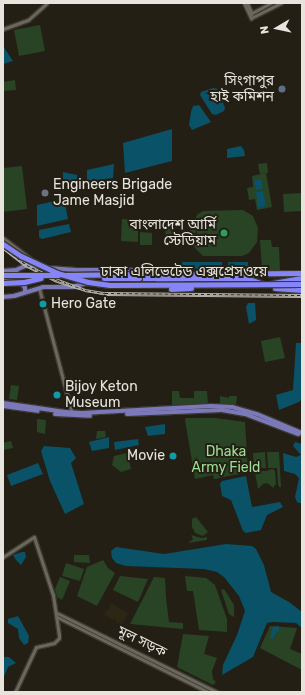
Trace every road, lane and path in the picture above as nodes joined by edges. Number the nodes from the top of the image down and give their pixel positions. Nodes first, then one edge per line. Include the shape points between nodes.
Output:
1 (47, 3) edge
2 (244, 3) edge
3 (247, 3) edge
4 (271, 3) edge
5 (281, 3) edge
6 (252, 15) junction
7 (3, 29) edge
8 (3, 238) edge
9 (3, 244) edge
10 (3, 248) edge
11 (38, 266) junction
12 (80, 270) junction
13 (91, 270) junction
14 (109, 270) junction
15 (17, 272) junction
16 (302, 273) edge
17 (181, 274) junction
18 (280, 274) junction
19 (139, 276) junction
20 (4, 277) edge
21 (190, 278) junction
22 (302, 278) edge
23 (34, 279) junction
24 (19, 280) junction
25 (109, 282) junction
26 (89, 283) junction
27 (270, 283) junction
28 (80, 284) junction
29 (302, 285) edge
30 (39, 287) junction
31 (275, 288) junction
32 (31, 290) junction
33 (302, 290) edge
34 (25, 292) junction
35 (3, 297) edge
36 (3, 405) edge
37 (72, 414) junction
38 (302, 435) edge
39 (3, 557) edge
40 (57, 615) junction
41 (111, 641) junction
42 (15, 692) edge
43 (208, 692) edge
44 (217, 692) edge

1 - 7 street via 28,20
2 - 6 street
3 - 6 street
4 - 6 street
5 - 6 street
8 - 11 street
9 - 29 highway, ঢাকা এলিভেটেড এক্সপ্রেসওয়ে, bridge via 57,274 88,282 110,285
10 - 31 highway, ঢাকা এলিভেটেড এক্সপ্রেসওয়ে, bridge via 53,275 102,287
11 - 12 main road
11 - 15 main road via 27,265
12 - 13 main road
12 - 28 main road via 84,276
13 - 14 main road
13 - 26 main road via 87,273
14 - 17 main road via 170,270
14 - 25 main road
15 - 20 main road
15 - 23 main road via 29,274
15 - 24 main road
16 - 18 highway
17 - 18 highway
17 - 19 highway
18 - 27 highway via 266,277 266,282
19 - 20 highway, bridge
19 - 20 highway, bridge via 41,278 24,282
19 - 21 highway
20 - 24 main road
21 - 25 main road via 170,282
21 - 27 highway via 245,278 263,284
22 - 27 highway
23 - 30 main road
23 - 32 main road
24 - 34 main road
25 - 26 main road via 102,285
26 - 28 main road
28 - 30 main road via 71,287
29 - 31 highway, ঢাকা এলিভেটেড এক্সপ্রেসওয়ে
30 - 32 main road
30 - 37 street
31 - 33 highway
32 - 34 main road
34 - 35 main road
36 - 37 main road
37 - 38 main road via 222,410 245,414
39 - 40 street via 34,537 54,595
40 - 41 street, মূল সড়ক
40 - 42 street via 59,638 54,643 36,646
41 - 43 street, মূল সড়ক
41 - 44 street, মূল সড়ক

